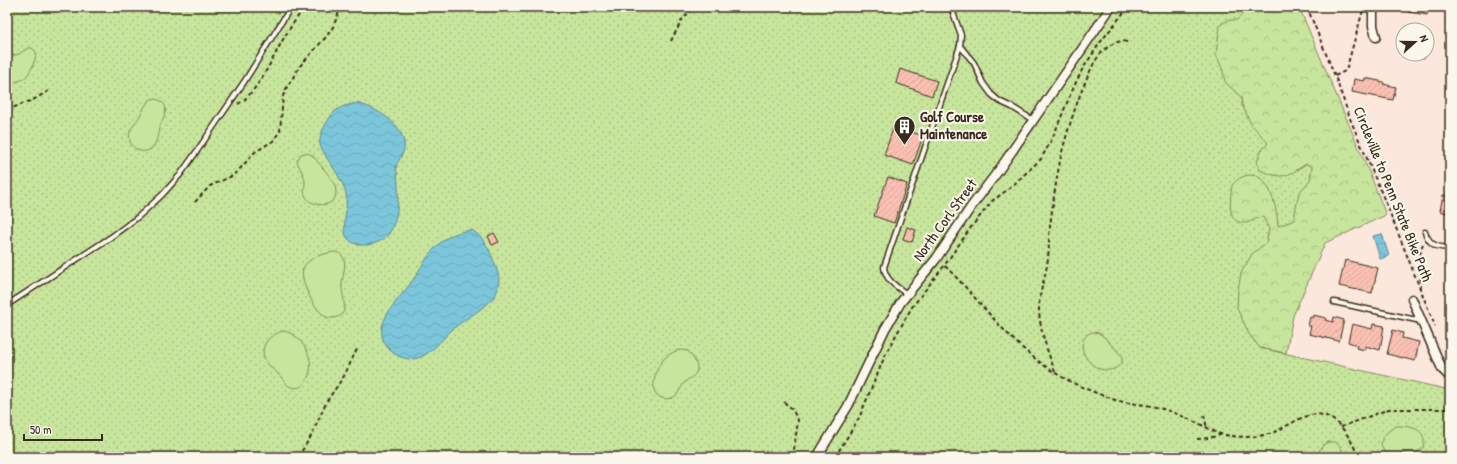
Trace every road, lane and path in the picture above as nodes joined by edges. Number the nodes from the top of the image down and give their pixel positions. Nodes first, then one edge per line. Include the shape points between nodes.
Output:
1 (291, 7) edge
2 (304, 7) edge
3 (341, 7) edge
4 (694, 7) edge
5 (951, 7) edge
6 (1111, 7) edge
7 (1128, 7) edge
8 (1307, 7) edge
9 (1364, 7) edge
10 (1373, 7) edge
11 (1376, 37) dead end
12 (671, 40) dead end
13 (1130, 43) dead end
14 (960, 46) junction
15 (1335, 76) junction
16 (50, 90) dead end
17 (228, 104) junction
18 (7, 110) edge
19 (1034, 120) junction
20 (195, 202) dead end
21 (1425, 232) dead end
22 (1427, 238) junction
23 (1450, 247) edge
24 (936, 259) junction
25 (944, 266) junction
26 (1421, 292) junction
27 (907, 294) junction
28 (1412, 299) dead end
29 (1334, 302) dead end
30 (7, 305) edge
31 (1421, 321) junction
32 (1437, 331) dead end
33 (358, 347) dead end
34 (1055, 373) junction
35 (1450, 377) edge
36 (784, 402) dead end
37 (1450, 409) edge
38 (1204, 415) dead end
39 (1341, 427) junction
40 (1207, 428) junction
41 (1223, 434) junction
42 (1197, 439) dead end
43 (298, 457) edge
44 (793, 457) edge
45 (817, 457) edge
46 (835, 457) edge
47 (1358, 457) edge

1 - 17 lane
2 - 17 path via 247,98 236,105
3 - 20 path via 333,27 300,66 286,89 280,131 273,141 256,152 232,176 210,186
4 - 12 path via 682,20
5 - 14 lane via 961,35
6 - 19 street, North Corl Street
7 - 25 path via 1082,70 1041,159 992,201
8 - 15 path, Circleville to Penn State Bike Path
9 - 15 path via 1347,67
10 - 11 street
13 - 34 path via 1125,40 1118,41 1101,54 1093,65 1079,98 1062,153 1039,307 1040,320
14 - 19 lane via 974,63 990,94
14 - 27 lane via 886,260 885,274 888,279
15 - 26 path, Circleville to Penn State Bike Path via 1340,94
16 - 18 path
17 - 30 lane via 180,175 162,195 110,237
19 - 24 street, North Corl Street
21 - 22 lane
22 - 23 lane via 1436,246
22 - 26 path via 1420,252
24 - 25 path
24 - 27 street, North Corl Street
25 - 34 path via 1004,330
25 - 46 path via 912,306 897,332 859,418
26 - 32 path, Circleville to Penn State Bike Path
27 - 45 street, North Corl Street via 885,329 848,406
28 - 31 street
29 - 31 lane
31 - 35 street via 1442,369
33 - 43 path
34 - 40 path via 1111,399 1162,408
36 - 44 path via 792,409 798,420
37 - 39 path via 1389,409
38 - 40 path
39 - 41 path via 1326,417 1311,415 1264,435
39 - 47 path
40 - 41 path
41 - 42 path

